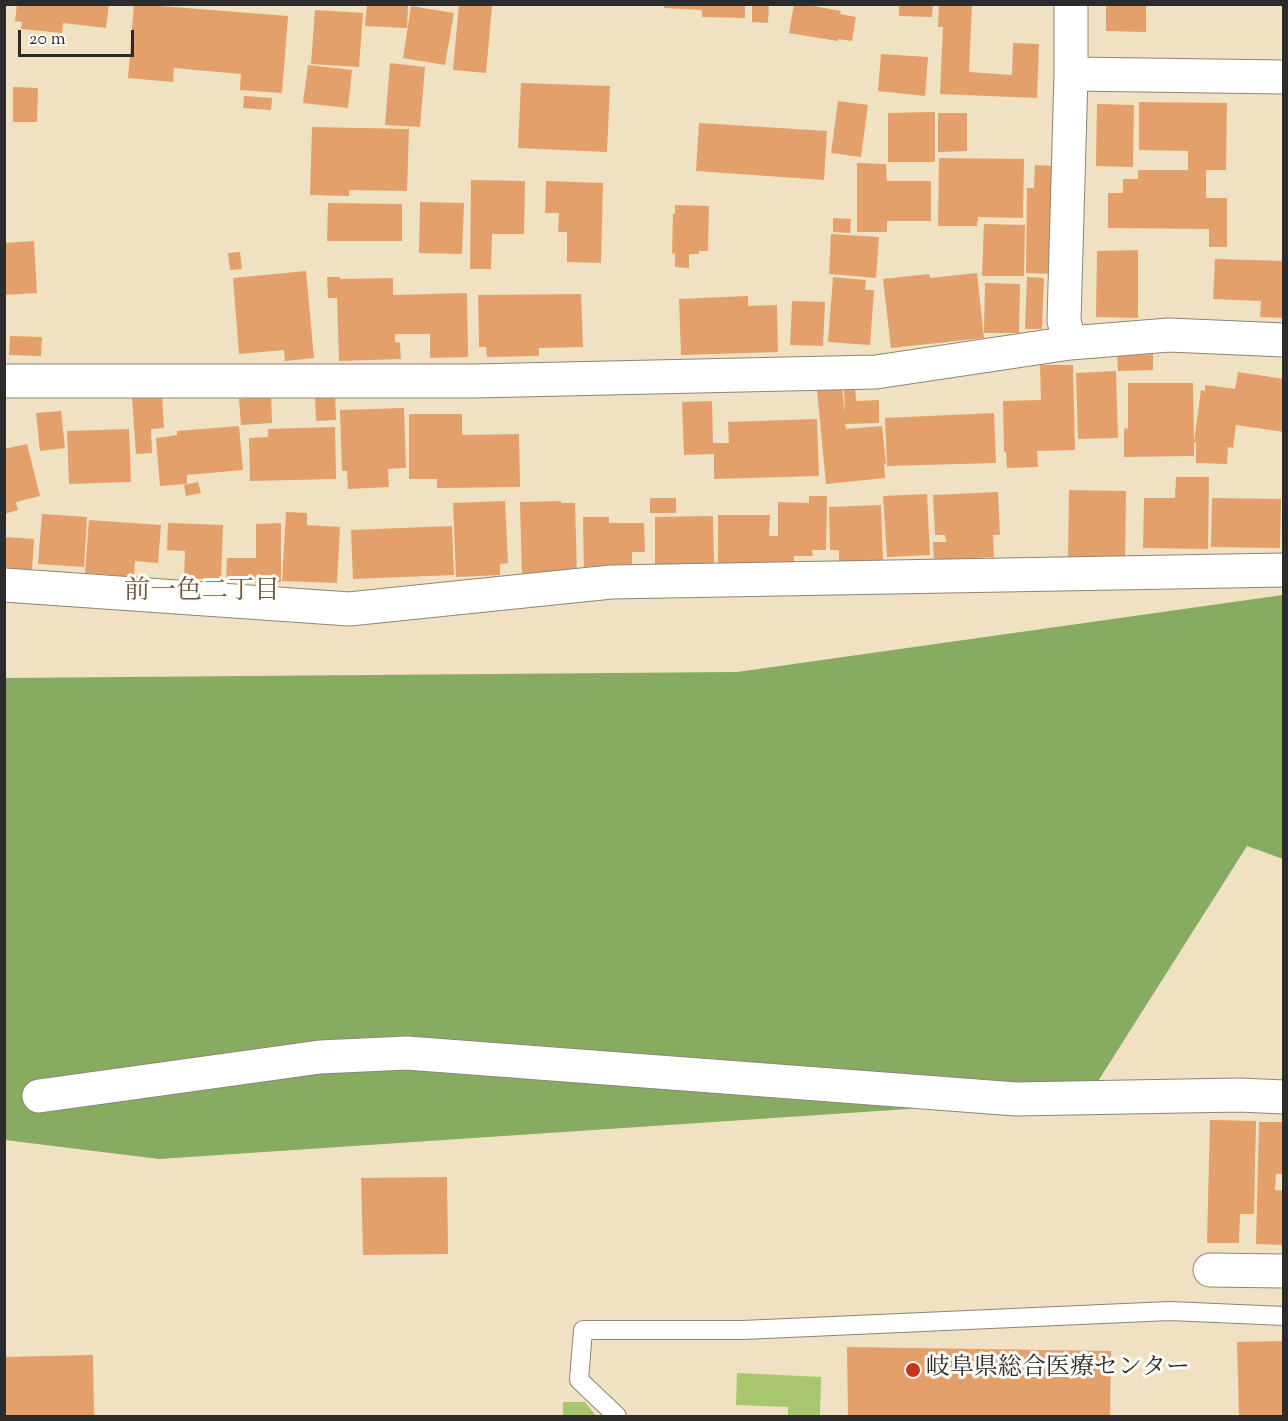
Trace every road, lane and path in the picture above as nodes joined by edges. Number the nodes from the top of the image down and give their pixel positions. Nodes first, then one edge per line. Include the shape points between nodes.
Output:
1 (1071, 4) edge
2 (1071, 74) junction
3 (1284, 77) edge
4 (1284, 340) edge
5 (1070, 343) junction
6 (4, 381) edge
7 (1284, 570) edge
8 (4, 585) edge
9 (39, 1096) dead end
10 (1284, 1097) edge
11 (1210, 1270) dead end
12 (1284, 1271) edge
13 (1284, 1316) edge
14 (617, 1416) edge

1 - 2 street
2 - 3 street
2 - 5 street via 1064,321
4 - 5 street via 1169,335
5 - 6 street via 876,372 474,381
7 - 8 street via 611,582 349,609
9 - 10 street via 320,1058 407,1053 1016,1099
11 - 12 street
13 - 14 lane via 1170,1311 743,1330 583,1330 579,1380

